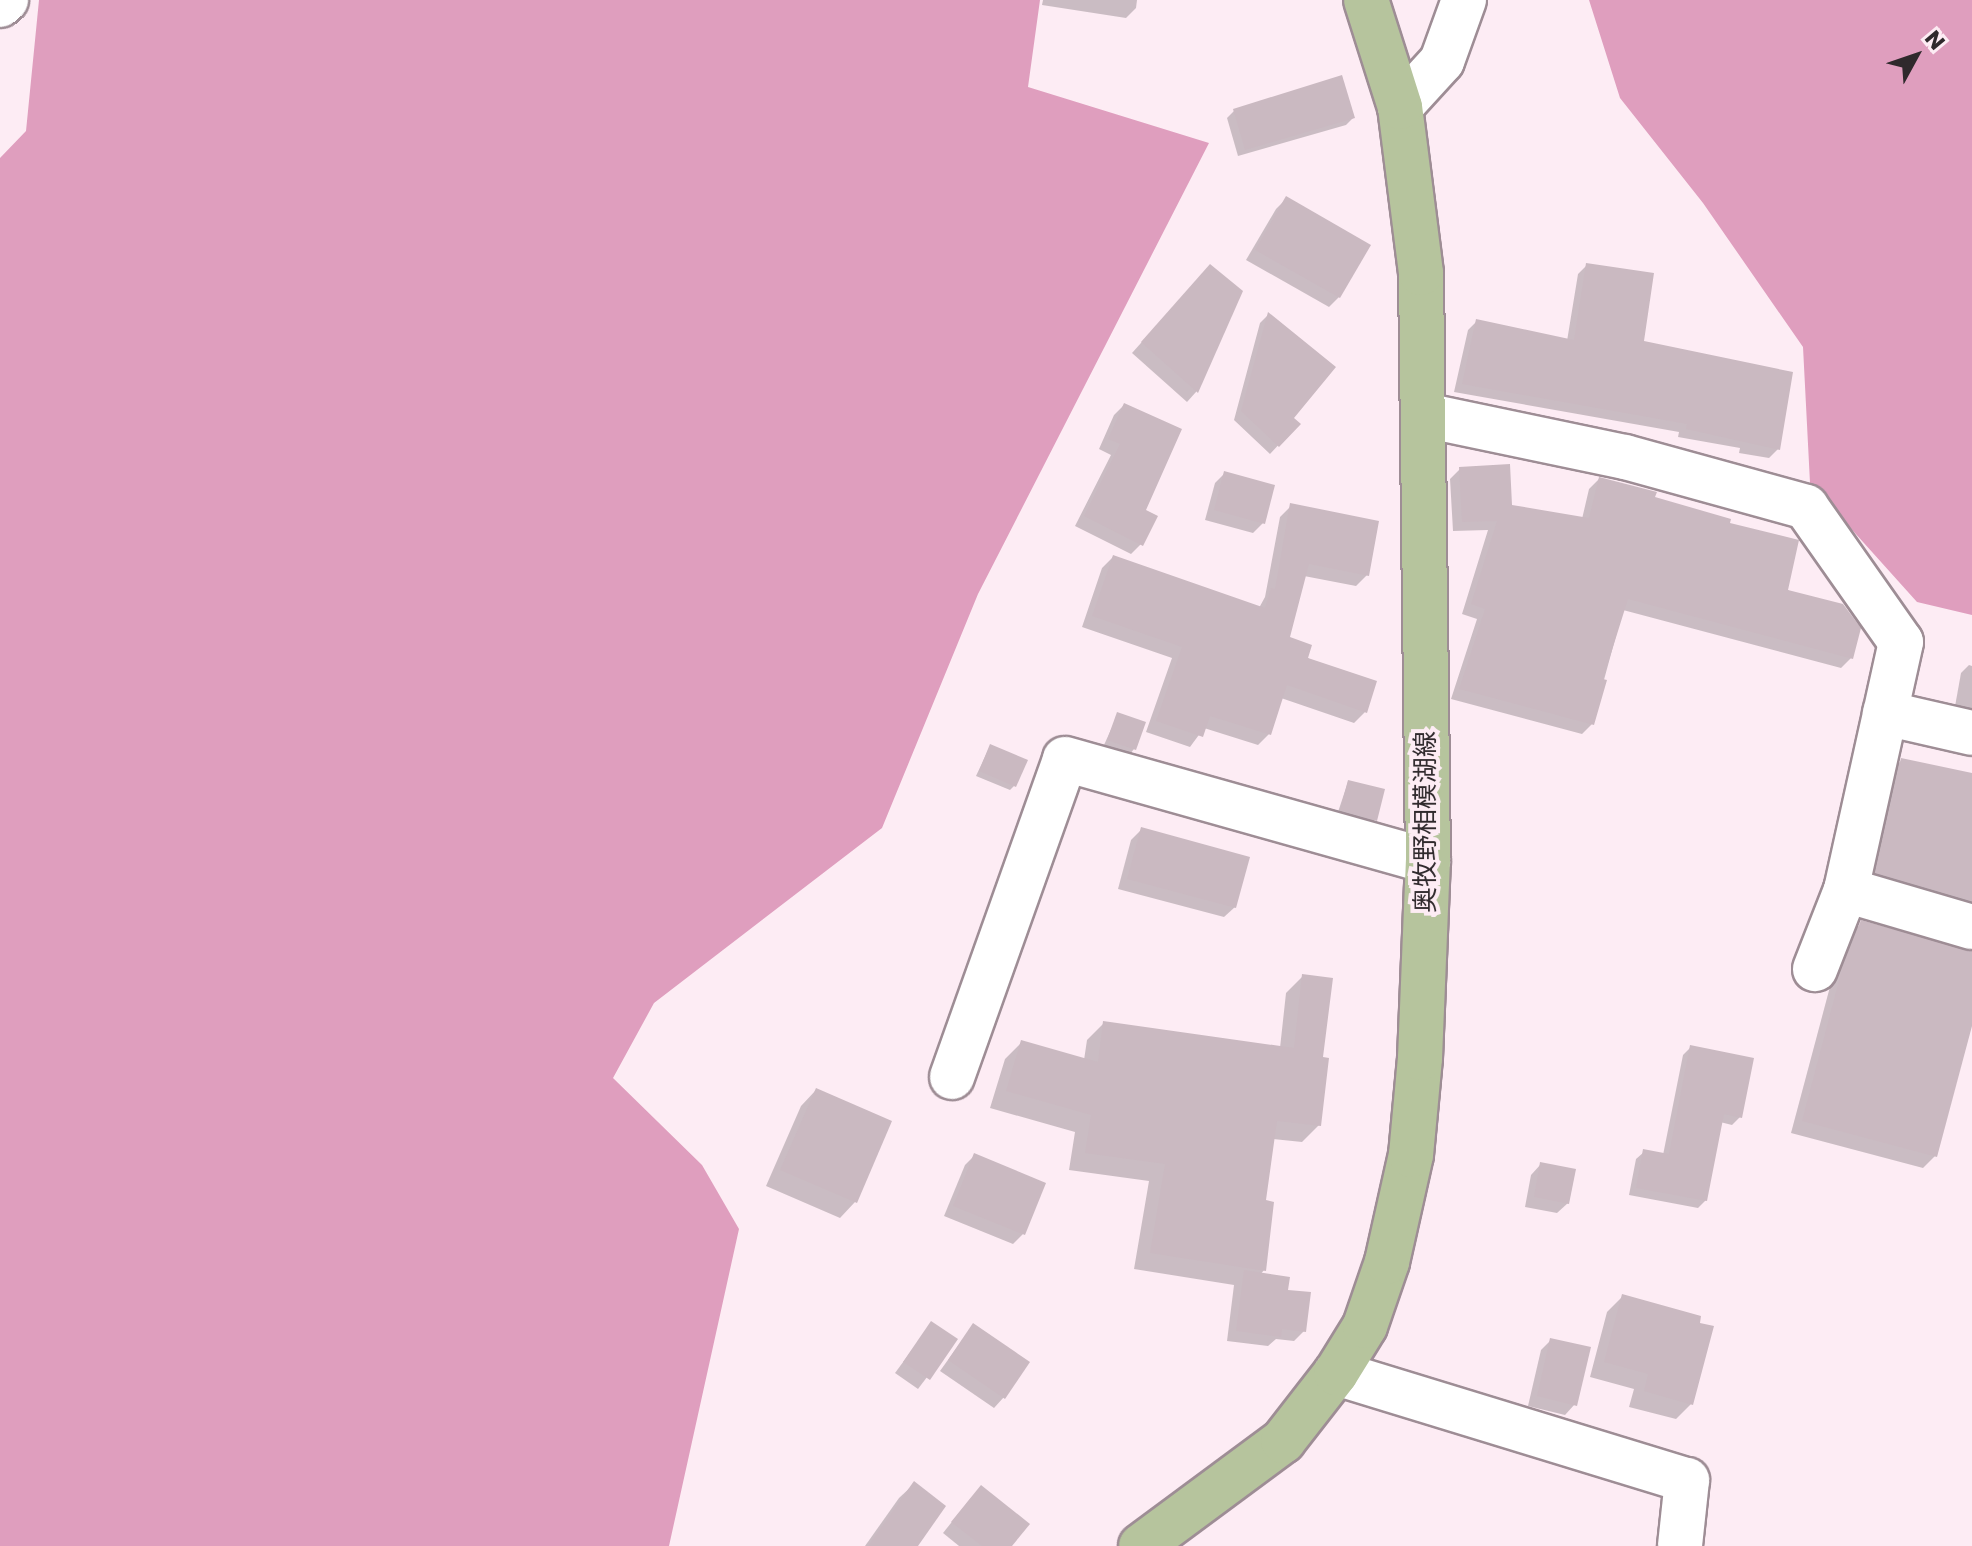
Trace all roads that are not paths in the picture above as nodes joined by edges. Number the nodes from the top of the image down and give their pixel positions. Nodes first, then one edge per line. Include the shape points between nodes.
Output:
1 (6, 0) edge
2 (1366, 0) edge
3 (1464, 0) edge
4 (0, 5) edge
5 (1400, 107) junction
6 (1424, 415) junction
7 (1885, 713) junction
8 (1972, 733) edge
9 (1428, 861) junction
10 (1846, 890) junction
11 (1972, 927) edge
12 (1815, 969) dead end
13 (952, 1077) dead end
14 (1336, 1373) junction
15 (1141, 1546) edge
16 (1680, 1546) edge

1 - 4 street
2 - 5 main road, 奥牧野相模湖線
3 - 5 street via 1442,61
5 - 6 main road, 奥牧野相模湖線 via 1421,273
6 - 7 street via 1625,457 1806,507 1901,642
6 - 9 main road, 奥牧野相模湖線
7 - 8 street
7 - 10 street
9 - 13 street via 1065,759
9 - 14 main road, 奥牧野相模湖線 via 1411,1155 1387,1262 1365,1326
10 - 11 street
10 - 12 street
14 - 15 main road, 奥牧野相模湖線 via 1283,1441
14 - 16 street via 1687,1480

